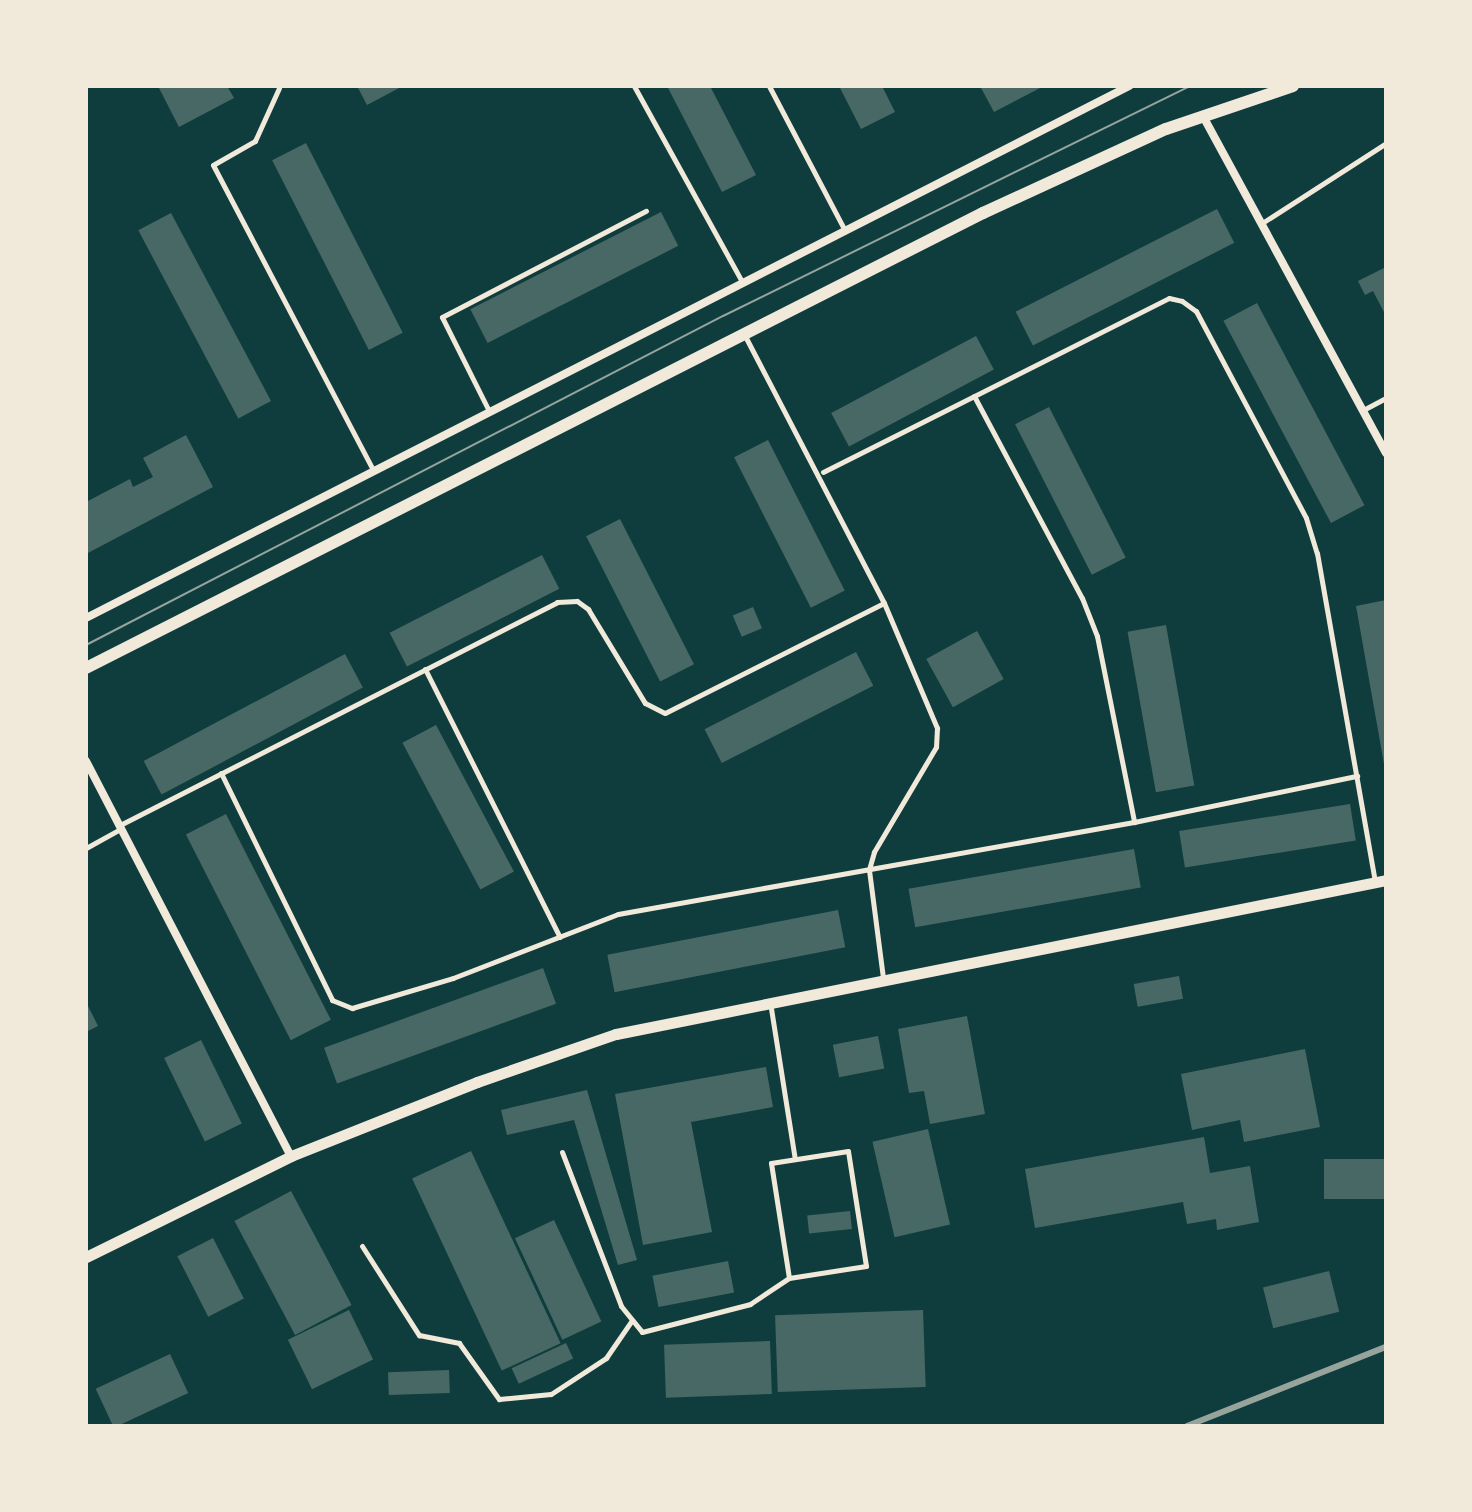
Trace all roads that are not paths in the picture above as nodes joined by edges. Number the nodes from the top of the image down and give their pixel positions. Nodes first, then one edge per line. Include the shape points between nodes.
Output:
1 (634, 86) edge
2 (769, 86) edge
3 (1129, 86) edge
4 (1293, 86) edge
5 (280, 87) edge
6 (1204, 118) junction
7 (1386, 143) edge
8 (646, 211) dead end
9 (1261, 223) junction
10 (845, 231) junction
11 (742, 282) junction
12 (745, 335) junction
13 (974, 396) junction
14 (1386, 398) edge
15 (1365, 409) junction
16 (489, 411) junction
17 (1386, 453) edge
18 (373, 470) junction
19 (823, 472) dead end
20 (884, 603) junction
21 (86, 618) edge
22 (86, 668) edge
23 (425, 669) junction
24 (86, 761) edge
25 (221, 773) junction
26 (1357, 776) junction
27 (1134, 822) junction
28 (119, 828) junction
29 (86, 848) edge
30 (869, 870) junction
31 (1381, 881) edge
32 (560, 937) junction
33 (884, 981) junction
34 (770, 1001) junction
35 (562, 1152) dead end
36 (291, 1156) junction
37 (795, 1159) junction
38 (362, 1246) dead end
39 (86, 1257) edge
40 (789, 1278) junction
41 (632, 1320) junction

1 - 11 lane
2 - 10 lane
3 - 10 street
4 - 6 main road
5 - 18 lane via 255,141 213,165
6 - 9 street
6 - 12 main road via 1166,129 983,213
7 - 9 lane
8 - 16 lane via 442,317
9 - 15 street
10 - 11 street
11 - 16 street
12 - 20 lane
12 - 22 main road
13 - 19 lane
13 - 26 lane via 1169,298 1196,311 1306,518 1317,553
13 - 27 lane via 1097,636
14 - 15 lane
15 - 17 street
16 - 18 street
18 - 21 street
20 - 23 lane via 665,713 645,703 606,631 577,601 557,602
20 - 30 lane via 937,728 936,747 874,852
23 - 25 lane
23 - 32 lane
24 - 28 street
25 - 28 lane
25 - 32 lane via 339,1005 352,1008 453,978
26 - 27 lane
26 - 31 lane
27 - 30 lane
28 - 29 lane
28 - 36 street
30 - 32 lane via 618,914
30 - 33 lane
31 - 33 street
33 - 34 street
34 - 36 street via 616,1034
34 - 37 lane
35 - 41 lane via 621,1306
36 - 39 street
37 - 40 lane via 771,1163
37 - 40 lane via 848,1151 866,1266
38 - 41 lane via 419,1335 459,1343 499,1399 551,1394 606,1358
40 - 41 lane via 750,1304 642,1332

